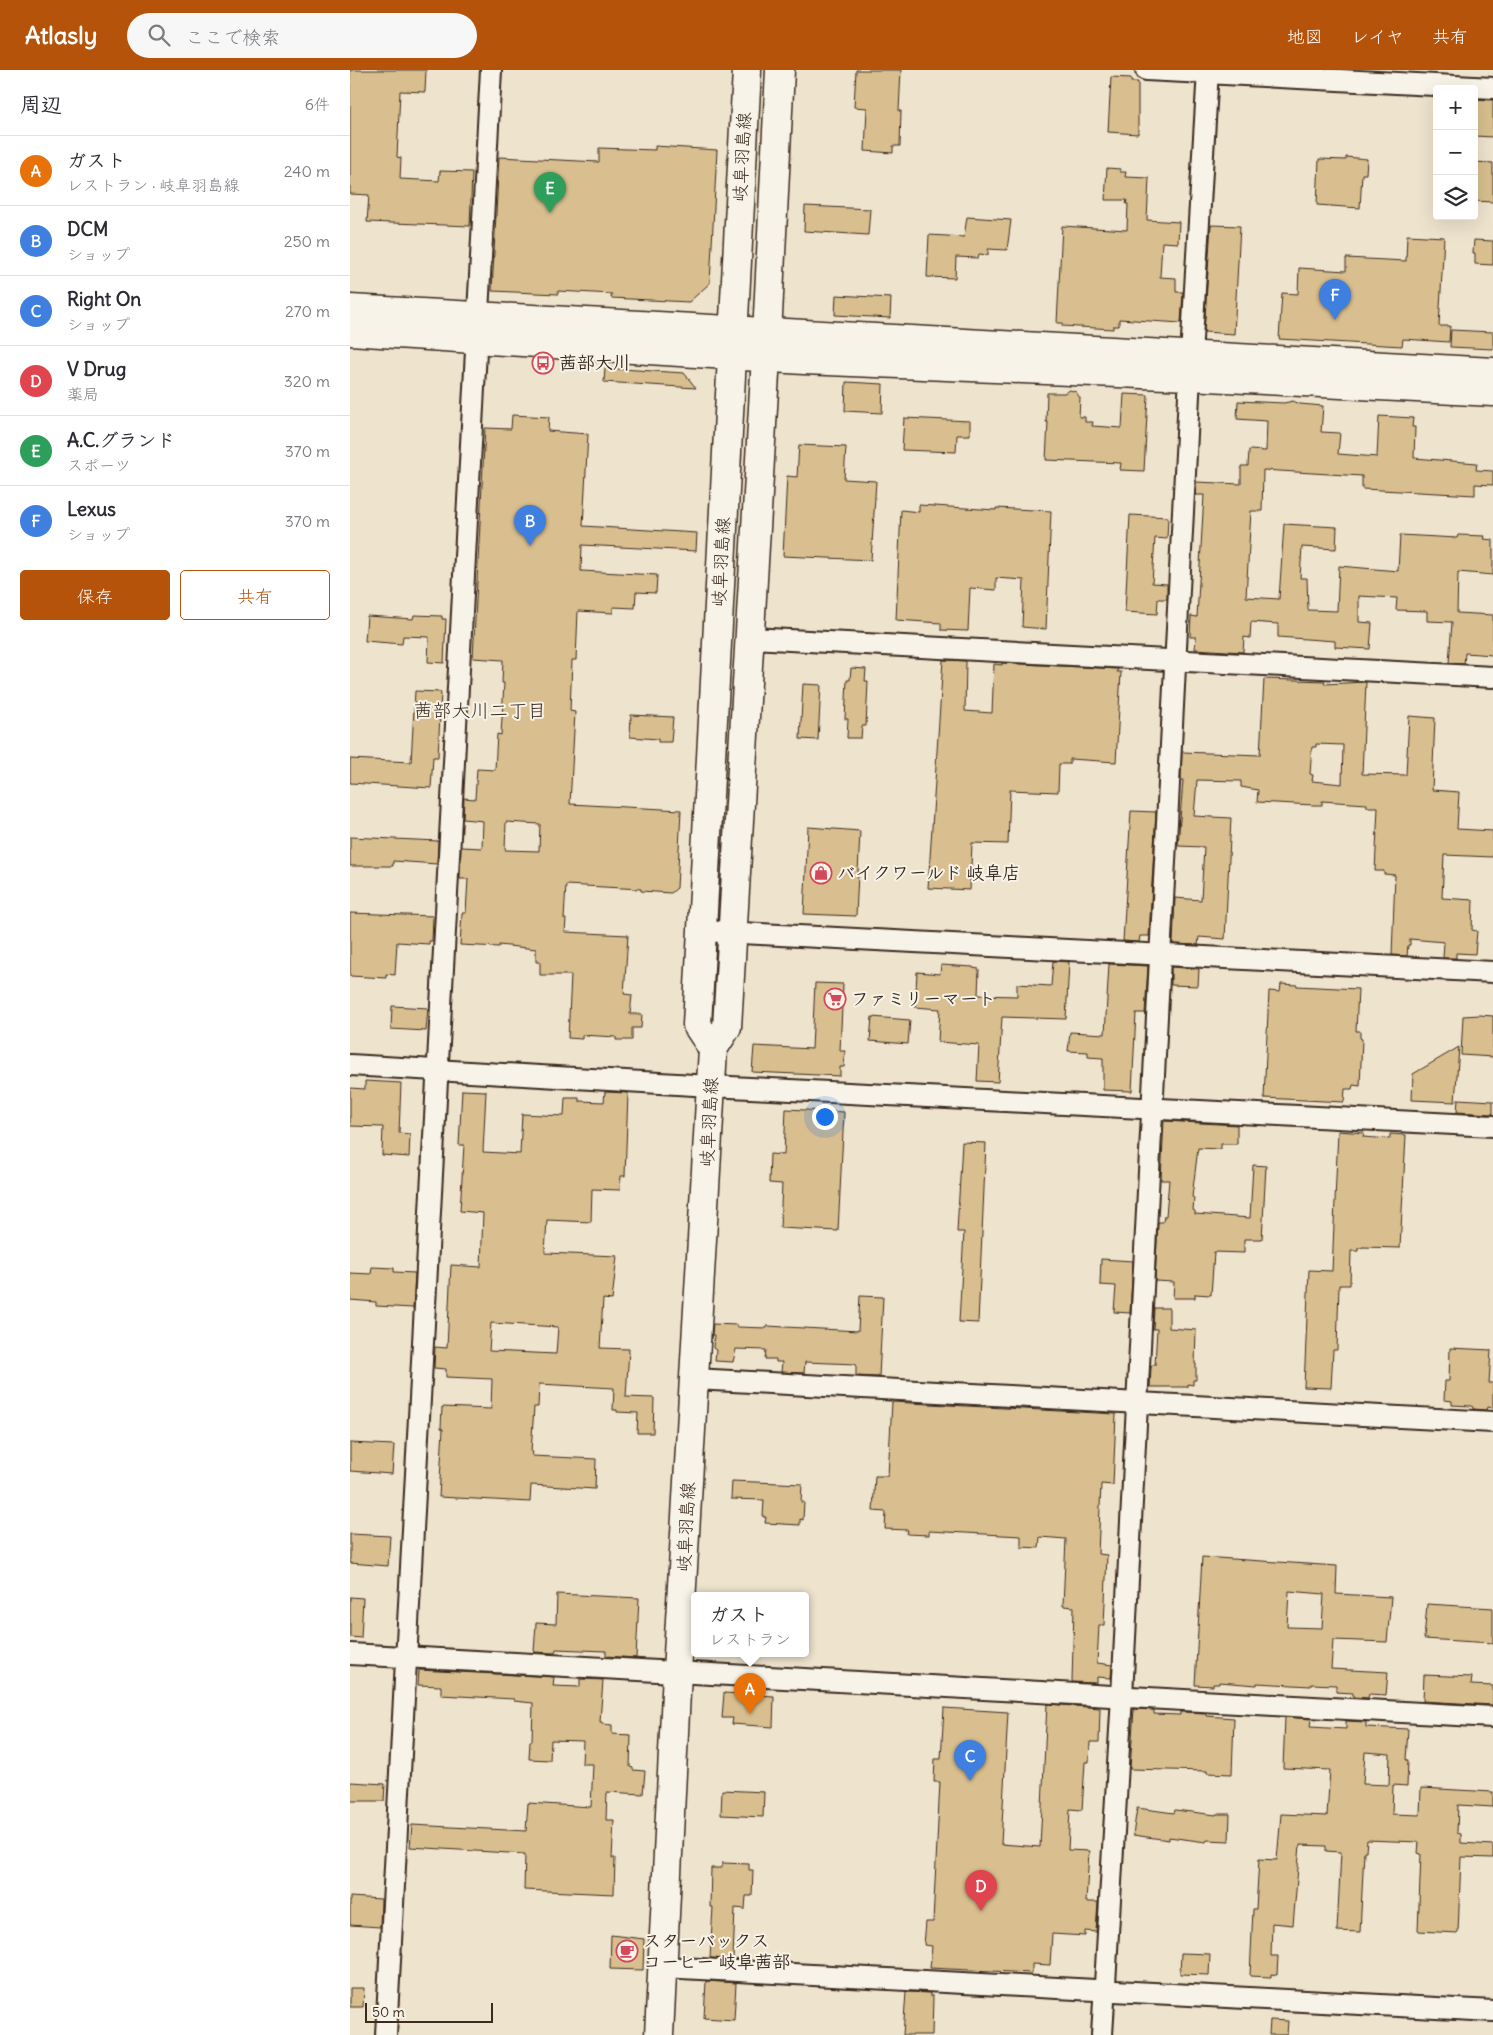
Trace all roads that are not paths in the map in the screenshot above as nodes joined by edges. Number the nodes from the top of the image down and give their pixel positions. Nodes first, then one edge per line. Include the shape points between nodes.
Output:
1 (491, 70) edge
2 (747, 70) edge
3 (780, 70) edge
4 (1146, 70) edge
5 (1208, 72) edge
6 (1493, 88) edge
7 (350, 309) edge
8 (477, 327) junction
9 (350, 331) edge
10 (734, 342) junction
11 (766, 344) junction
12 (1191, 366) junction
13 (1493, 372) edge
14 (1493, 392) edge
15 (750, 638) junction
16 (1176, 660) junction
17 (1493, 677) edge
18 (702, 931) junction
19 (732, 933) junction
20 (1160, 956) junction
21 (1493, 972) edge
22 (713, 1049) junction
23 (350, 1065) edge
24 (438, 1070) junction
25 (712, 1086) junction
26 (1151, 1107) junction
27 (1493, 1126) edge
28 (694, 1379) junction
29 (1137, 1402) junction
30 (1493, 1422) edge
31 (350, 1654) edge
32 (407, 1657) junction
33 (677, 1672) junction
34 (1122, 1696) junction
35 (1493, 1717) edge
36 (662, 1967) junction
37 (1104, 1990) junction
38 (1493, 2011) edge
39 (386, 2035) edge
40 (659, 2035) edge
41 (1102, 2035) edge

1 - 8 street
2 - 10 main road, 岐阜羽島線
3 - 11 main road, 岐阜羽島線
4 - 5 street
5 - 6 street
5 - 12 street
7 - 8 main road
8 - 9 main road
8 - 10 main road
8 - 24 street
10 - 11 main road
10 - 18 main road, 岐阜羽島線
11 - 12 main road
11 - 15 main road, 岐阜羽島線
12 - 13 main road
12 - 14 main road
12 - 16 street
15 - 16 street
15 - 19 main road, 岐阜羽島線
16 - 17 street
16 - 20 street
18 - 19 street
18 - 22 main road, 岐阜羽島線 via 697,1025
19 - 20 street
19 - 22 main road, 岐阜羽島線 via 727,1028
20 - 21 street
20 - 26 street
22 - 25 main road, 岐阜羽島線
23 - 24 street
24 - 25 street
24 - 32 street
25 - 26 street
25 - 28 main road, 岐阜羽島線
26 - 27 street
26 - 29 street
28 - 29 street
28 - 33 main road, 岐阜羽島線
29 - 30 street
29 - 34 street
31 - 32 street
32 - 33 street
32 - 39 street
33 - 34 street
33 - 36 main road, 岐阜羽島線
34 - 35 street
34 - 37 street
36 - 37 street
36 - 40 main road, 岐阜羽島線
37 - 38 street
37 - 41 street

